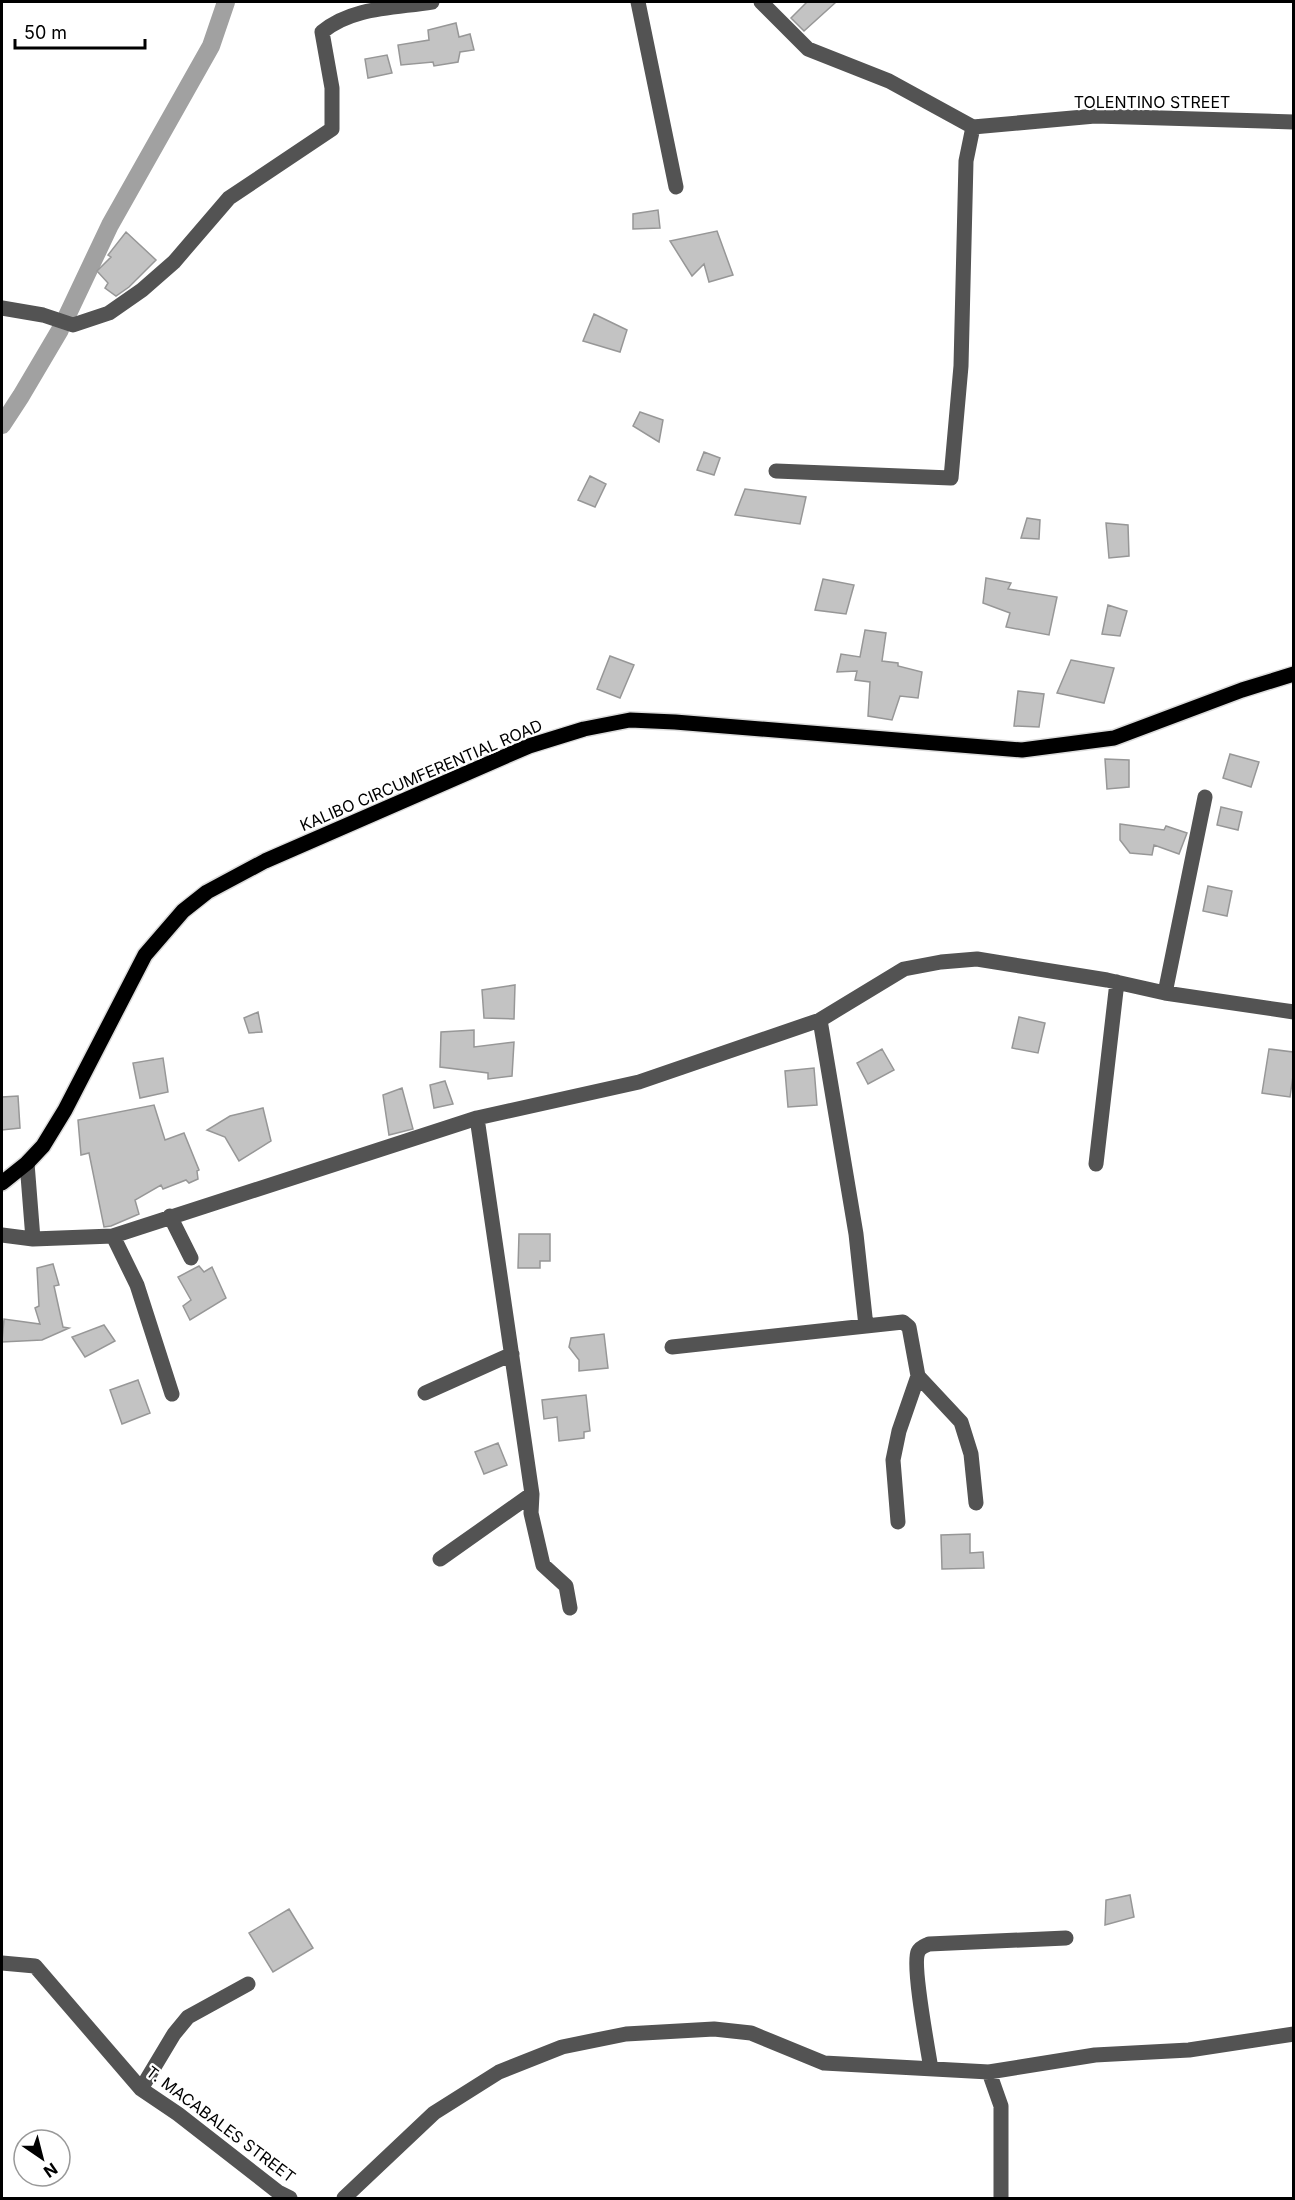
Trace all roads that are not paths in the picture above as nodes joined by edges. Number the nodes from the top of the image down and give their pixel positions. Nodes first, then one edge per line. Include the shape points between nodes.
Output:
1 (432, 2) edge
2 (638, 2) edge
3 (761, 2) edge
4 (1293, 122) edge
5 (973, 127) junction
6 (676, 187) dead end
7 (2, 308) edge
8 (776, 471) dead end
9 (1293, 674) edge
10 (1205, 797) dead end
11 (1117, 982) junction
12 (1165, 993) junction
13 (1293, 1012) edge
14 (820, 1020) junction
15 (477, 1118) junction
16 (27, 1163) junction
17 (1096, 1164) dead end
18 (2, 1183) edge
19 (170, 1216) junction
20 (2, 1235) edge
21 (113, 1236) junction
22 (33, 1239) junction
23 (191, 1258) dead end
24 (866, 1326) junction
25 (672, 1347) dead end
26 (512, 1354) junction
27 (918, 1376) junction
28 (425, 1393) dead end
29 (171, 1394) dead end
30 (532, 1494) junction
31 (976, 1503) dead end
32 (898, 1522) dead end
33 (440, 1559) dead end
34 (570, 1608) dead end
35 (1066, 1938) dead end
36 (2, 1963) edge
37 (248, 1984) dead end
38 (1293, 2034) edge
39 (931, 2069) junction
40 (989, 2072) junction
41 (141, 2089) junction
42 (290, 2199) edge
43 (344, 2199) edge
44 (1001, 2199) edge

1 - 7 street via 350,15 321,32 332,88 332,129 229,198 174,262 142,290 109,313 73,325
2 - 6 street
3 - 5 street via 808,49 889,81
4 - 5 street, TOLENTINO STREET via 1095,116
5 - 8 street via 966,161 961,366 951,478
9 - 16 main road, KALIBO CIRCUMFERENTIAL ROAD via 1114,738 1022,750 630,720 529,746 265,861 207,892 183,911 145,955 65,1110 43,1146
10 - 12 street
11 - 12 street
11 - 14 street via 977,958 940,962 904,969
11 - 17 street
12 - 13 street
14 - 15 street via 639,1082
14 - 24 street via 856,1234
15 - 19 street
15 - 26 street
16 - 18 main road, KALIBO CIRCUMFERENTIAL ROAD
16 - 22 street
19 - 21 street
19 - 23 street
20 - 22 street
21 - 22 street
21 - 29 street via 137,1285
24 - 25 street
24 - 27 street via 903,1322 909,1327
26 - 28 street
26 - 30 street
27 - 31 street via 961,1422 971,1454
27 - 32 street via 893,1460
30 - 33 street
30 - 34 street via 531,1513 543,1565 566,1586
35 - 39 street via 929,1944 921,1948 917,1953 918,1977
36 - 41 street, T. MACABALES STREET via 35,1966
37 - 41 street via 188,2017
38 - 40 street via 1189,2050 1095,2055
39 - 40 street
39 - 43 street via 824,2063 751,2033 714,2029 626,2034 562,2047 499,2072 434,2113
40 - 44 street via 1001,2106
41 - 42 street, T. MACABALES STREET

